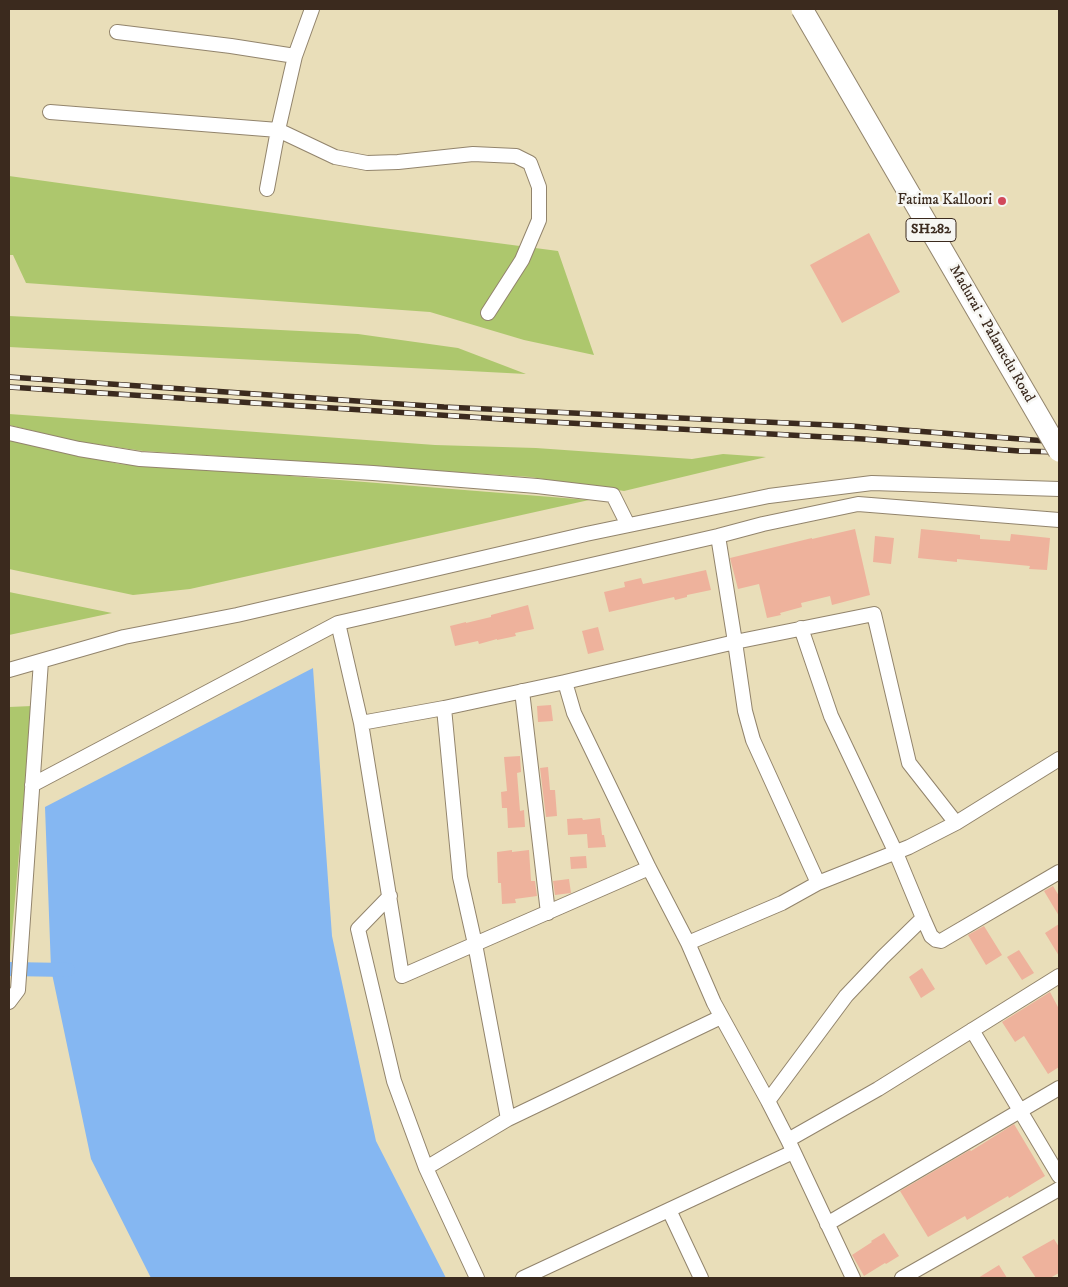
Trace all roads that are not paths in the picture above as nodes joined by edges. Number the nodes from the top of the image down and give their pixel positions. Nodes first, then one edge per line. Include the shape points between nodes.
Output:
1 (312, 9) edge
2 (802, 9) edge
3 (117, 32) dead end
4 (295, 56) junction
5 (50, 112) dead end
6 (278, 130) junction
7 (267, 189) dead end
8 (488, 313) dead end
9 (9, 432) edge
10 (1059, 451) edge
11 (1059, 489) edge
12 (1059, 520) edge
13 (628, 525) junction
14 (718, 536) junction
15 (338, 623) junction
16 (801, 628) junction
17 (735, 642) junction
18 (41, 661) junction
19 (9, 670) edge
20 (565, 682) junction
21 (522, 691) junction
22 (444, 708) junction
23 (361, 724) junction
24 (1059, 759) edge
25 (32, 785) junction
26 (956, 823) junction
27 (896, 853) junction
28 (649, 868) junction
29 (1059, 872) edge
30 (818, 883) junction
31 (390, 896) junction
32 (548, 913) junction
33 (923, 918) junction
34 (688, 943) junction
35 (475, 944) junction
36 (1059, 976) edge
37 (9, 1002) edge
38 (721, 1017) junction
39 (972, 1030) junction
40 (1059, 1088) edge
41 (768, 1101) junction
42 (1020, 1111) junction
43 (508, 1119) junction
44 (791, 1146) junction
45 (426, 1168) junction
46 (1059, 1176) edge
47 (1059, 1189) edge
48 (668, 1210) junction
49 (827, 1224) junction
50 (552, 1265) junction
51 (850, 1277) edge
52 (477, 1278) edge
53 (523, 1278) edge
54 (558, 1278) edge
55 (701, 1278) edge
56 (902, 1278) edge

1 - 4 street
2 - 10 main road, Madurai - Palamedu Road / SH282, bridge
3 - 4 street
4 - 6 street
5 - 6 street
6 - 7 street
6 - 8 street via 335,157 367,163 473,154 516,156 530,163 539,187 539,220 522,260
9 - 13 street via 79,449 140,459 537,486 613,495
11 - 13 street via 872,483 770,496
12 - 14 street via 858,504
13 - 18 street via 237,615 124,637
14 - 15 street
14 - 17 street
15 - 23 street
15 - 25 street
16 - 17 street
16 - 26 street via 874,614 909,763
16 - 27 street via 831,716
17 - 20 street
17 - 30 street via 745,711 753,740
18 - 19 street
18 - 25 street
20 - 21 street
20 - 28 street via 574,713
21 - 22 street
21 - 32 street
22 - 23 street
22 - 35 street via 460,877
23 - 31 street
24 - 26 street
25 - 37 street via 18,990
26 - 27 street
27 - 30 street
27 - 33 street
28 - 32 street
28 - 34 street
29 - 33 street via 940,941 931,936
30 - 34 street via 782,903
31 - 35 street via 402,976
31 - 45 street via 358,929 394,1081
32 - 35 street
33 - 41 street via 846,996
34 - 38 street
35 - 43 street
36 - 39 street
38 - 41 street
38 - 43 street
39 - 42 street
39 - 44 street
40 - 42 street
41 - 44 street
42 - 46 street
42 - 49 street
43 - 45 street
44 - 48 street
44 - 49 street
45 - 52 street
47 - 56 street
48 - 50 street
48 - 55 street
49 - 51 street
50 - 53 street
50 - 54 street

